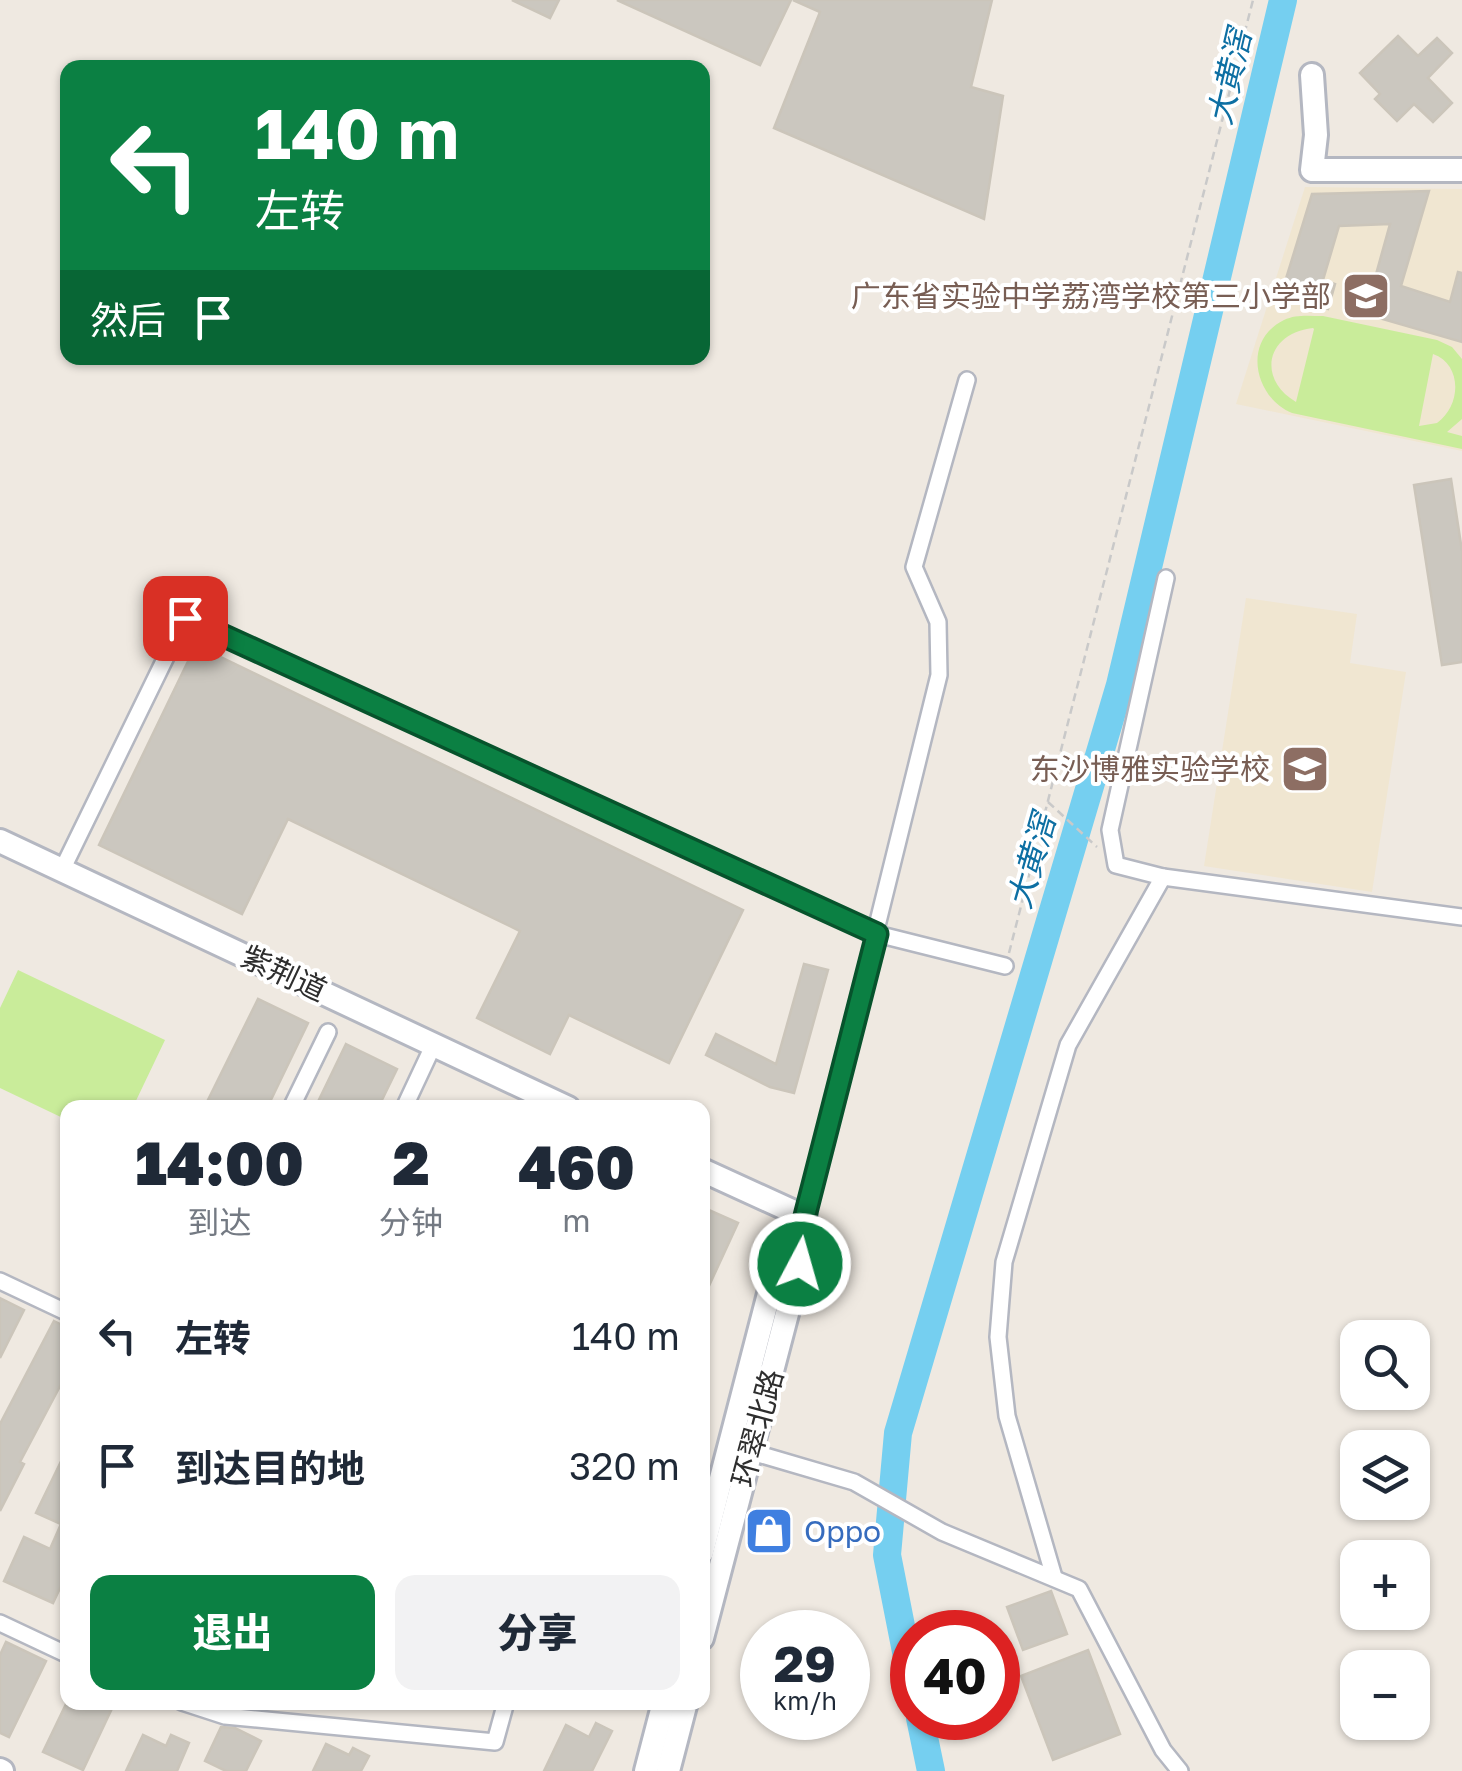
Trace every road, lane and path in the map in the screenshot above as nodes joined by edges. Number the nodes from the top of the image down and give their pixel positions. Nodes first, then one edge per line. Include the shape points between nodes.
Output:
1 (1253, 0) edge
2 (1312, 76) dead end
3 (1462, 170) edge
4 (967, 380) dead end
5 (1166, 578) dead end
6 (1047, 801) junction
7 (0, 841) edge
8 (1116, 865) junction
9 (62, 870) junction
10 (1163, 877) junction
11 (1462, 916) edge
12 (877, 934) junction
13 (1005, 966) joint
14 (328, 1032) dead end
15 (434, 1044) junction
16 (295, 1100) edge
17 (408, 1100) edge
18 (551, 1100) edge
19 (710, 1174) edge
20 (805, 1216) junction
21 (0, 1281) edge
22 (60, 1309) edge
23 (741, 1449) junction
24 (710, 1531) edge
25 (1054, 1578) junction
26 (710, 1599) edge
27 (0, 1623) edge
28 (60, 1652) edge
29 (207, 1710) edge
30 (504, 1710) edge
31 (662, 1710) edge
32 (684, 1710) edge
33 (646, 1771) edge
34 (668, 1771) edge
35 (1180, 1771) edge

1 - 6 path
2 - 3 street via 1312,170
4 - 12 street via 914,567 938,622 939,675
5 - 8 street via 1110,830
6 - 8 path
6 - 13 path
7 - 9 street, 紫荆道
8 - 10 street
9 - 12 street via 185,618
9 - 15 street, 紫荆道
10 - 11 street
10 - 25 street via 1068,1045 1004,1262 998,1337 1007,1416
12 - 13 street
12 - 20 street
14 - 16 street
15 - 17 street
15 - 18 street, 紫荆道
19 - 20 street
20 - 23 street, 环翠北路 via 800,1264
21 - 22 street
23 - 24 street
23 - 25 street via 854,1482 942,1532
23 - 26 street, 环翠北路
25 - 35 street via 1079,1590
27 - 28 street
29 - 30 street via 495,1742
31 - 33 street
32 - 34 street

